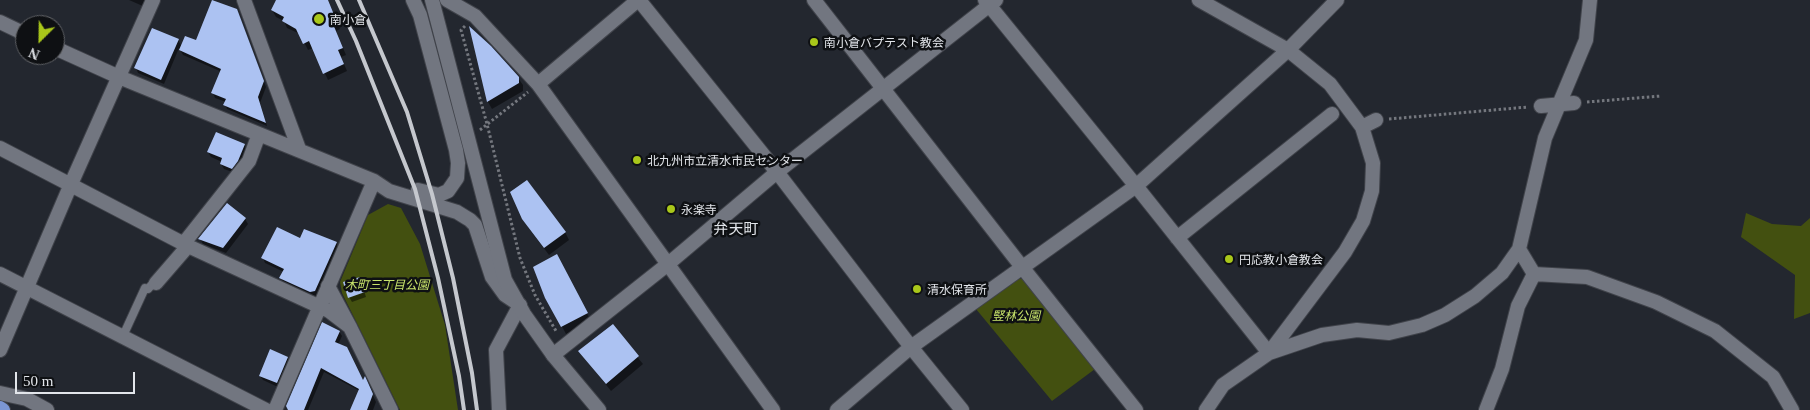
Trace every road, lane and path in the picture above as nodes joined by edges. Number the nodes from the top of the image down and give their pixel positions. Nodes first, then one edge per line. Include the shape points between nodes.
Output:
1 (153, 0) edge
2 (244, 0) edge
3 (248, 0) edge
4 (256, 0) edge
5 (413, 0) edge
6 (432, 0) edge
7 (447, 0) edge
8 (639, 0) edge
9 (814, 0) edge
10 (1199, 0) edge
11 (1337, 0) edge
12 (1590, 0) edge
13 (990, 2) edge
14 (475, 16) junction
15 (0, 22) edge
16 (15, 29) edge
17 (1288, 50) junction
18 (65, 53) edge
19 (119, 77) junction
20 (538, 84) junction
21 (883, 88) junction
22 (1661, 96) dead end
23 (1567, 104) junction
24 (1540, 106) joint
25 (1332, 114) dead end
26 (1376, 120) joint
27 (487, 124) junction
28 (1362, 127) junction
29 (259, 134) junction
30 (468, 140) junction
31 (0, 148) edge
32 (299, 150) junction
33 (777, 172) junction
34 (374, 181) junction
35 (71, 184) junction
36 (1136, 186) junction
37 (1177, 238) junction
38 (186, 244) junction
39 (1519, 249) junction
40 (668, 264) junction
41 (1022, 268) junction
42 (0, 274) edge
43 (1534, 274) junction
44 (156, 283) joint
45 (27, 286) junction
46 (328, 286) junction
47 (520, 305) junction
48 (320, 307) junction
49 (350, 327) junction
50 (123, 336) junction
51 (567, 344) junction
52 (911, 347) junction
53 (0, 350) edge
54 (1268, 353) junction
55 (553, 354) junction
56 (0, 393) edge
57 (0, 408) edge
58 (4, 410) edge
59 (47, 410) edge
60 (266, 410) edge
61 (275, 410) edge
62 (391, 410) edge
63 (500, 410) edge
64 (599, 410) edge
65 (773, 410) edge
66 (837, 410) edge
67 (962, 410) edge
68 (1136, 410) edge
69 (1206, 410) edge
70 (1486, 410) edge
71 (1792, 410) edge

1 - 19 street
2 - 32 street
3 - 4 street via 255,3
5 - 34 street via 420,15 456,150 457,178 448,191 439,195
6 - 30 street
7 - 14 street
8 - 20 street
8 - 33 street
9 - 21 street
10 - 17 street
11 - 17 street
12 - 23 street via 1586,40
13 - 21 street
13 - 36 street
14 - 20 street
14 - 27 path via 461,30
15 - 16 street
17 - 28 street via 1330,84
17 - 36 street
18 - 19 street
19 - 29 street
19 - 35 street
20 - 27 path
20 - 40 street
21 - 33 street
21 - 41 street
22 - 23 path
23 - 24 street
23 - 39 street via 1545,138
24 - 26 path
25 - 37 street
26 - 28 street
27 - 30 path
27 - 51 path via 520,258 535,295 556,332
28 - 54 street via 1373,163 1372,191 1363,221 1345,252
29 - 32 street
29 - 38 street via 249,161
30 - 47 street via 505,280
31 - 35 street
32 - 34 street
33 - 40 street
33 - 52 street
34 - 46 street
34 - 47 street via 389,191 457,212 470,220 475,225 492,277 505,295
35 - 38 street
35 - 45 street
36 - 37 street
36 - 41 street
37 - 54 street
38 - 44 street
38 - 48 street
39 - 43 street
39 - 54 street via 1502,273 1475,296 1422,325 1389,332 1357,330 1322,335
40 - 51 street
40 - 65 street
41 - 52 street
41 - 68 street
42 - 45 street
43 - 70 street via 1518,306 1502,369
43 - 71 street via 1587,277 1656,302 1715,331 1773,377
44 - 50 lane via 144,288
45 - 50 street
45 - 53 street
46 - 48 street
46 - 49 street
47 - 55 street
47 - 63 street via 496,350
48 - 49 street
48 - 61 street
49 - 62 street
50 - 60 street
51 - 55 street
52 - 66 street
52 - 67 street
54 - 69 street via 1223,385
55 - 64 street
56 - 59 street via 27,399
57 - 58 highway

